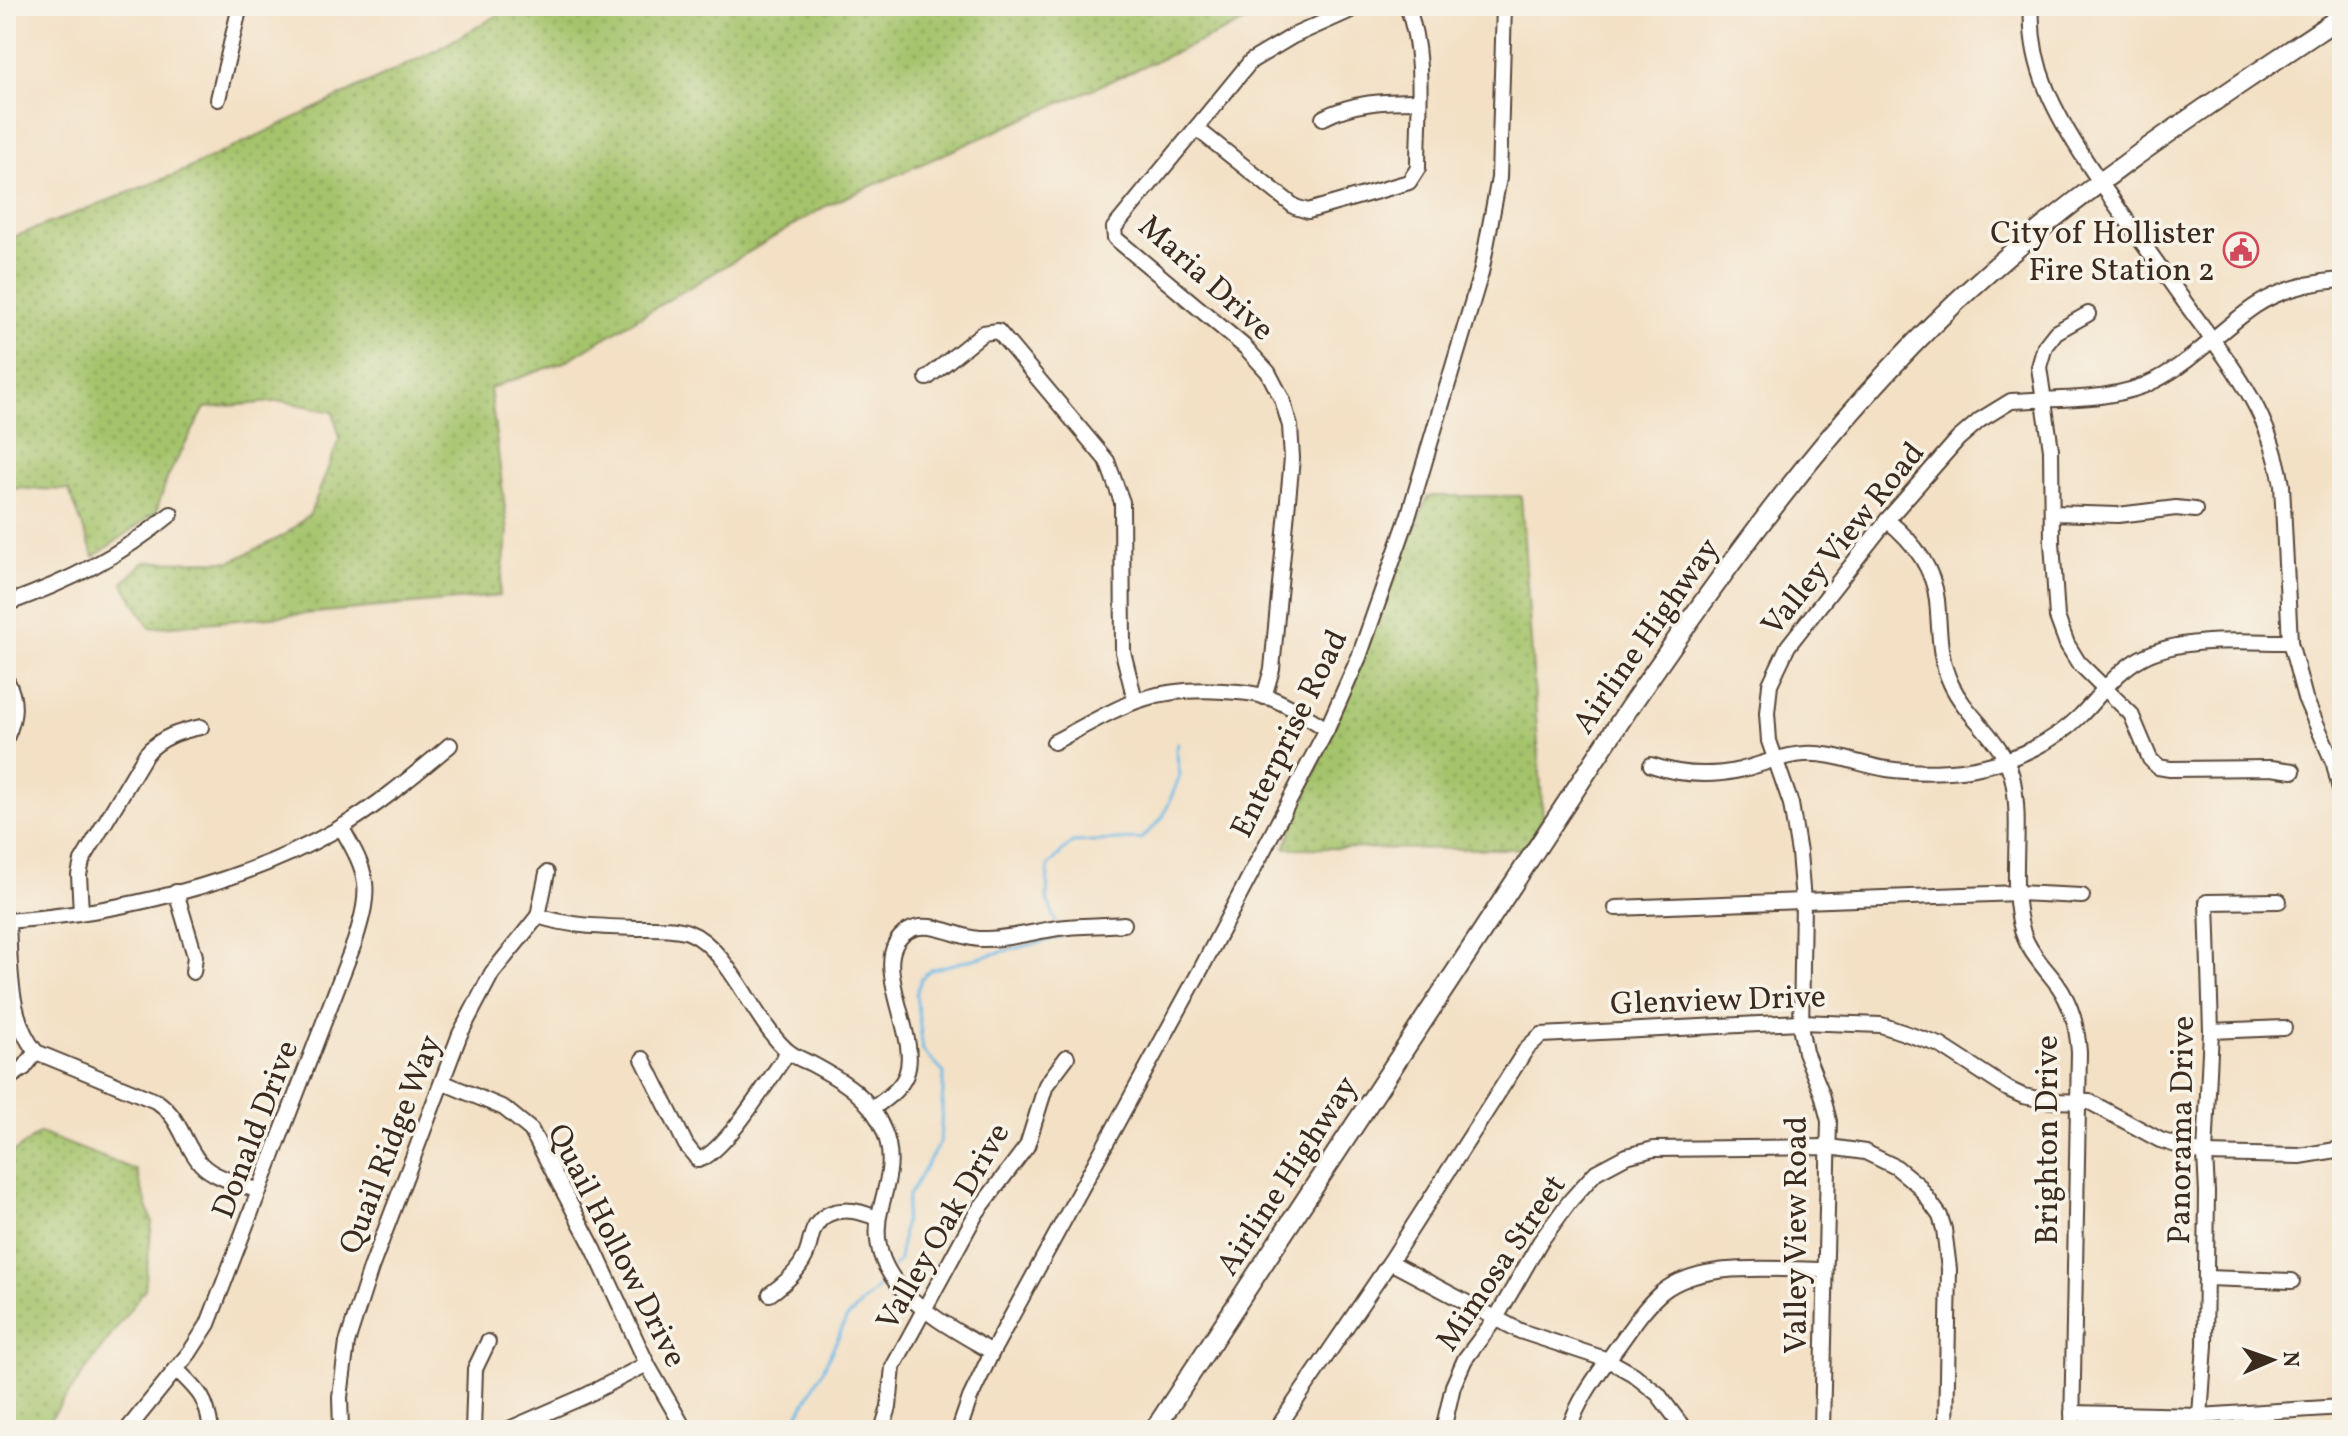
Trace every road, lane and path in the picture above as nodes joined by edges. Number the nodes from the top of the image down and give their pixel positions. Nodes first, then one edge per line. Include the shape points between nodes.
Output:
1 (240, 6) edge
2 (1360, 6) edge
3 (1407, 6) edge
4 (1504, 6) edge
5 (2032, 6) edge
6 (2342, 16) edge
7 (218, 99) dead end
8 (1418, 101) junction
9 (1323, 118) dead end
10 (1196, 128) junction
11 (2101, 183) junction
12 (2342, 280) edge
13 (2088, 314) dead end
14 (2212, 340) junction
15 (927, 378) dead end
16 (2046, 399) junction
17 (2195, 510) dead end
18 (2052, 513) junction
19 (171, 514) dead end
20 (1887, 520) junction
21 (6, 604) edge
22 (2290, 642) junction
23 (6, 679) edge
24 (2105, 688) junction
25 (1264, 697) junction
26 (1135, 700) junction
27 (201, 727) dead end
28 (1327, 729) junction
29 (6, 738) edge
30 (1054, 742) dead end
31 (450, 745) dead end
32 (2006, 758) junction
33 (1774, 759) junction
34 (1651, 765) dead end
35 (2293, 771) dead end
36 (2342, 798) edge
37 (341, 827) junction
38 (547, 873) dead end
39 (176, 892) junction
40 (2018, 893) junction
41 (2082, 896) dead end
42 (1803, 901) junction
43 (2279, 901) dead end
44 (1616, 908) dead end
45 (81, 912) junction
46 (538, 916) junction
47 (7, 921) edge
48 (1124, 924) dead end
49 (193, 972) dead end
50 (1801, 1022) junction
51 (2284, 1028) dead end
52 (2211, 1031) junction
53 (36, 1052) junction
54 (788, 1052) junction
55 (1067, 1057) dead end
56 (643, 1059) dead end
57 (6, 1080) edge
58 (442, 1082) junction
59 (2078, 1101) junction
60 (872, 1109) junction
61 (1829, 1147) junction
62 (2342, 1149) edge
63 (2205, 1154) junction
64 (259, 1191) junction
65 (878, 1219) junction
66 (1390, 1262) junction
67 (1825, 1270) junction
68 (2206, 1278) junction
69 (2292, 1281) dead end
70 (770, 1294) dead end
71 (924, 1308) junction
72 (1496, 1318) junction
73 (488, 1342) dead end
74 (992, 1352) junction
75 (1608, 1360) junction
76 (647, 1364) junction
77 (176, 1369) junction
78 (2342, 1407) edge
79 (2072, 1413) junction
80 (2200, 1423) edge
81 (127, 1430) edge
82 (211, 1430) edge
83 (341, 1430) edge
84 (473, 1430) edge
85 (507, 1430) edge
86 (685, 1430) edge
87 (882, 1430) edge
88 (959, 1430) edge
89 (1154, 1430) edge
90 (1276, 1430) edge
91 (1443, 1430) edge
92 (1569, 1430) edge
93 (1685, 1430) edge
94 (1822, 1430) edge
95 (1946, 1430) edge
96 (2072, 1430) edge

1 - 7 street
2 - 10 street, Maria Drive via 1251,61
3 - 8 street via 1415,27
4 - 28 street, Enterprise Road via 1499,178 1481,273 1409,514 1356,665
5 - 11 street via 2036,60 2046,92
6 - 11 main road, Airline Highway via 2225,92
8 - 9 street via 1343,107
8 - 10 street via 1418,168 1409,182 1308,211 1295,207
10 - 25 street, Maria Drive via 1114,228 1115,238 1245,347 1268,372 1282,399 1292,458 1272,669
11 - 14 street
11 - 89 main road, Airline Highway via 1954,305 1862,399 1753,531 1629,708
12 - 14 street, Valley View Road via 2273,296
13 - 16 street via 2056,332 2045,346 2039,367
14 - 16 street, Valley View Road via 2140,387
14 - 22 street via 2253,399 2278,464
15 - 26 street via 983,333 998,331 1107,461 1122,502 1123,652
16 - 18 street
16 - 20 street, Valley View Road via 2011,401 1980,420
17 - 18 street
18 - 24 street via 2060,630 2078,662
19 - 21 street via 70,580
20 - 32 street, Brighton Drive via 1914,544 1931,574 1940,651 1951,684
20 - 33 street, Valley View Road via 1779,660 1767,713
22 - 24 street via 2173,646 2141,658
22 - 36 street
23 - 29 street via 14,709
24 - 32 street via 2059,732
24 - 35 street via 2131,714 2158,767
25 - 26 street via 1192,689
25 - 28 street
26 - 30 street
27 - 45 street via 176,733 146,754 82,861
28 - 74 street, Enterprise Road
31 - 37 street
32 - 33 street via 1975,768 1937,770 1886,769 1816,754
32 - 40 street, Brighton Drive via 2017,802
33 - 34 street via 1698,775
33 - 42 street, Valley View Road via 1796,829
37 - 39 street via 255,866
37 - 64 street, Donald Drive via 365,874 365,908
38 - 46 street
39 - 45 street
39 - 49 street via 195,956
40 - 41 street
40 - 42 street
40 - 59 street, Brighton Drive via 2024,937 2073,1014
42 - 44 street
42 - 50 street, Valley View Road
43 - 52 street, Panorama Drive via 2207,902
45 - 47 street
46 - 54 street via 555,922 690,933 719,956
46 - 58 street, Quail Ridge Way via 492,973
47 - 53 street via 16,1005
48 - 60 street via 979,939 921,927 908,931 889,964 907,1037 908,1067 900,1085
50 - 59 street, Glenview Drive via 1860,1022 1904,1031 1940,1045 2023,1096
50 - 61 street, Valley View Road via 1805,1052 1826,1109
50 - 66 street, Glenview Drive via 1541,1035 1527,1048
51 - 52 street
52 - 63 street, Panorama Drive
53 - 57 street
53 - 64 street via 158,1102 174,1116 202,1164
54 - 56 street via 739,1122 698,1160
54 - 60 street via 842,1081
55 - 71 street, Valley Oak Drive via 1046,1085 1020,1157 977,1212
58 - 76 street, Quail Hollow Drive via 504,1108 531,1130
58 - 83 street, Quail Ridge Way via 347,1343
59 - 63 street, Glenview Drive via 2090,1102 2160,1140
59 - 79 street, Brighton Drive
60 - 65 street via 884,1129 891,1160
61 - 67 street, Valley View Road
61 - 72 street, Mimosa Street via 1654,1149 1609,1164 1570,1201
61 - 95 street, Mimosa Street via 1865,1152 1896,1167 1918,1185 1940,1216 1949,1269
62 - 63 street, Glenview Drive via 2300,1156
63 - 68 street, Panorama Drive
64 - 77 street, Donald Drive via 212,1315
65 - 70 street via 857,1209 827,1215 814,1229 805,1258
65 - 71 street via 886,1271
66 - 72 street
66 - 90 street, Glenview Drive
67 - 75 street via 1720,1271 1683,1280 1648,1306
67 - 94 street, Valley View Road
68 - 69 street
68 - 80 street, Panorama Drive
71 - 74 street
71 - 87 street, Valley Oak Drive via 893,1367
72 - 75 street
72 - 91 street, Mimosa Street via 1465,1359
73 - 84 street via 475,1369
74 - 88 street, Enterprise Road
75 - 92 street
75 - 93 street via 1658,1394
76 - 85 street
76 - 86 street, Quail Hollow Drive
77 - 81 street, Donald Drive
77 - 82 street via 206,1402
78 - 80 street
79 - 80 street
79 - 96 street, Brighton Drive

